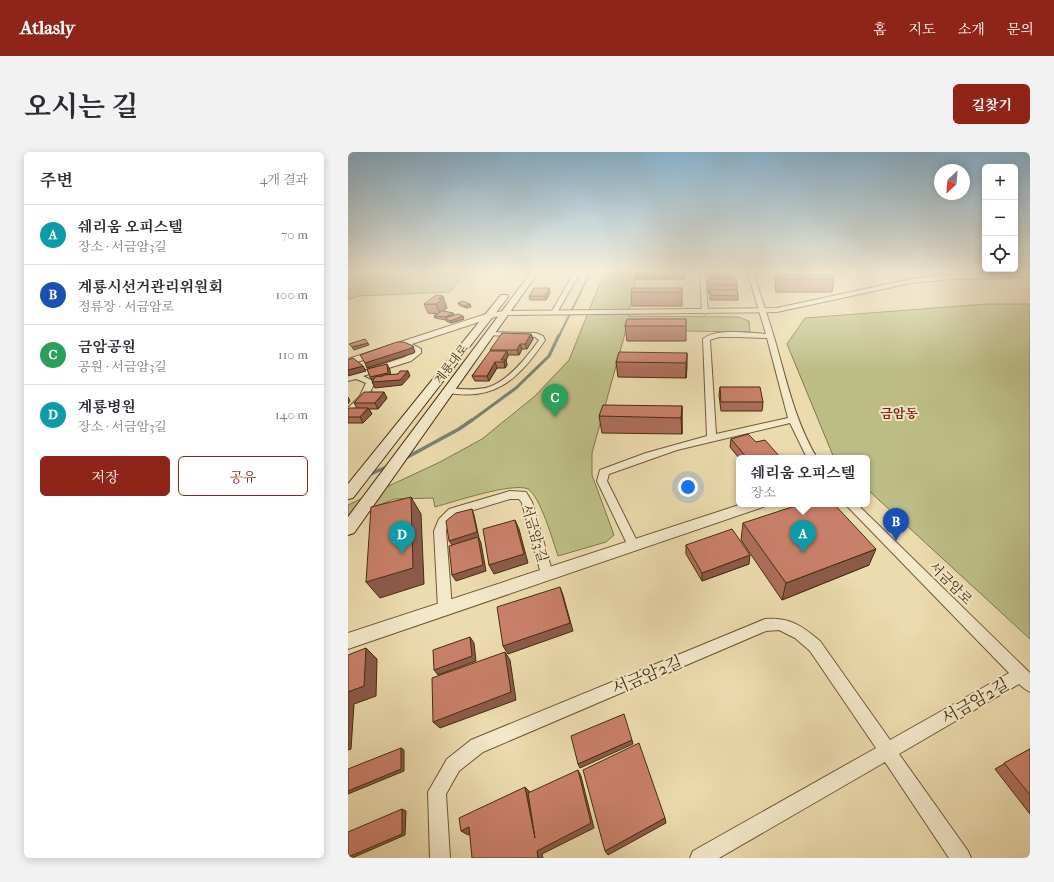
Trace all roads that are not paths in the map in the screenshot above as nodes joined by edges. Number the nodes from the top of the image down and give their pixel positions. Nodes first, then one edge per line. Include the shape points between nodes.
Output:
1 (498, 304) edge
2 (511, 304) edge
3 (561, 304) edge
4 (704, 304) edge
5 (760, 304) edge
6 (805, 304) edge
7 (557, 311) junction
8 (762, 311) junction
9 (705, 312) junction
10 (504, 313) junction
11 (489, 316) junction
12 (488, 334) junction
13 (770, 336) junction
14 (406, 343) junction
15 (348, 362) edge
16 (351, 378) edge
17 (448, 390) junction
18 (348, 413) edge
19 (792, 420) junction
20 (712, 438) junction
21 (810, 455) edge
22 (348, 494) edge
23 (749, 507) edge
24 (853, 507) edge
25 (348, 529) edge
26 (633, 545) junction
27 (547, 574) junction
28 (445, 608) junction
29 (348, 641) edge
30 (1025, 679) edge
31 (888, 750) junction
32 (440, 858) edge
33 (700, 858) edge
34 (961, 858) edge

1 - 11 main road, 계룡대로
2 - 10 main road, 계룡대로
3 - 7 street
4 - 9 street
5 - 8 street
6 - 8 street
7 - 9 street
7 - 10 street
8 - 9 street
8 - 13 street
10 - 11 street
10 - 12 main road, 계룡대로
11 - 14 street
11 - 22 main road, 계룡대로
12 - 17 main road, 계룡대로
12 - 17 street via 536,335 542,340 522,365 493,389 480,392
13 - 19 street
13 - 20 street via 716,336 706,339
14 - 15 street
14 - 16 street via 418,351 415,355
16 - 18 street via 371,382 364,397
17 - 25 main road, 계룡대로
19 - 20 street
19 - 21 street
20 - 26 street via 604,472 602,481
23 - 26 street, 서금암3길
24 - 30 street, 서금암로
26 - 27 street, 서금암3길
27 - 28 street, 서금암3길
27 - 28 street, 서금암3길 via 527,502 522,495 510,495 453,512 440,531
28 - 29 street, 서금암3길
30 - 31 street, 서금암2길
31 - 32 street, 서금암2길 via 815,646 800,633 780,624 765,625 476,746 453,765 437,792
31 - 33 street, 서금암2길
31 - 34 street, 서금암2길

